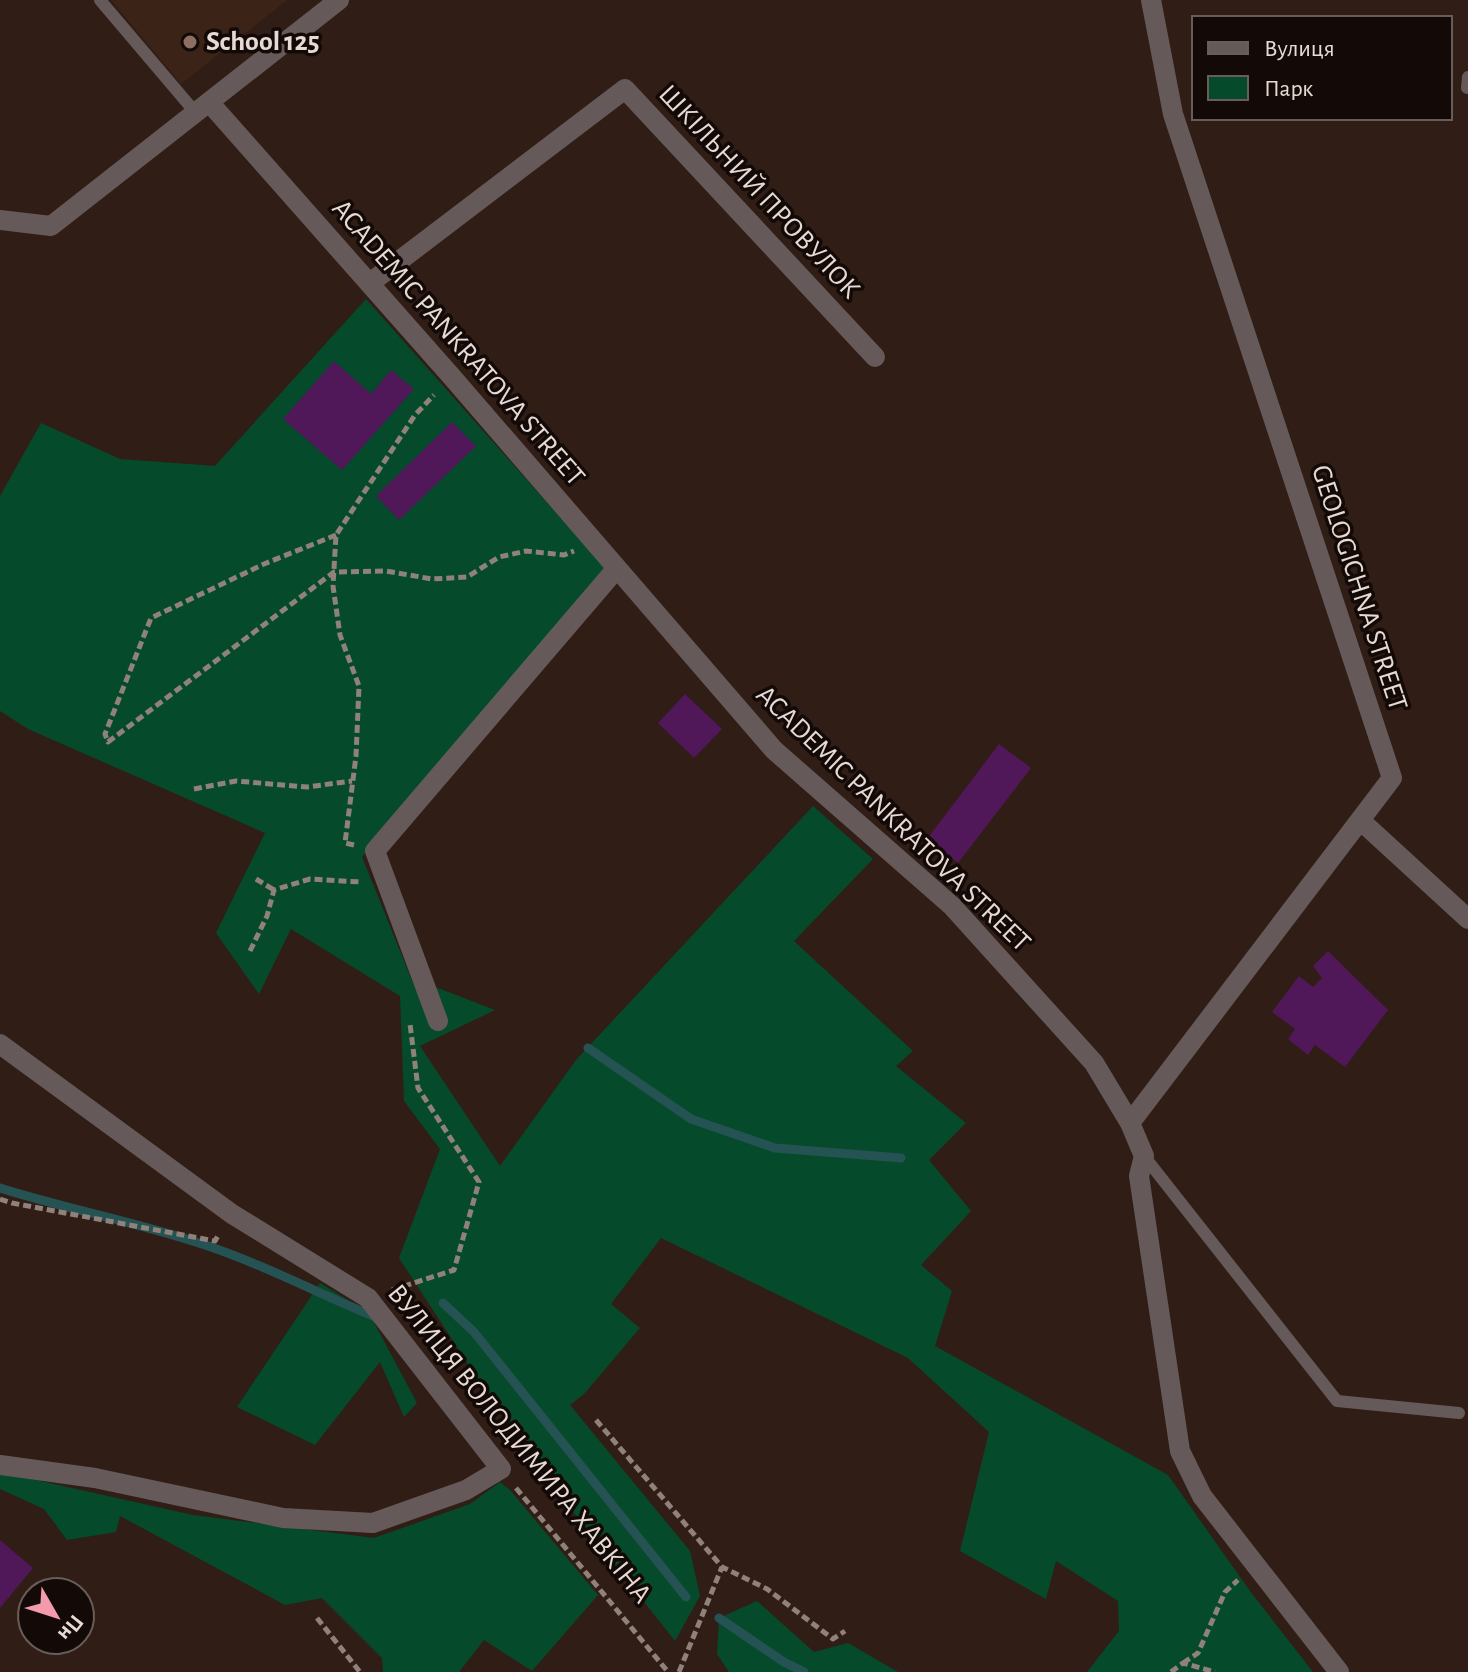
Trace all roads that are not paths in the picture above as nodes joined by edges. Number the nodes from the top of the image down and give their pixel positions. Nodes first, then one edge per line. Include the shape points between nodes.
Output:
1 (100, 0) edge
2 (339, 0) edge
3 (1151, 0) edge
4 (1468, 77) edge
5 (1467, 88) edge
6 (202, 107) junction
7 (0, 220) edge
8 (370, 283) junction
9 (875, 357) dead end
10 (617, 568) junction
11 (1360, 820) junction
12 (1468, 919) edge
13 (438, 1021) road end
14 (0, 1044) edge
15 (1130, 1123) junction
16 (1144, 1156) junction
17 (1459, 1413) dead end
18 (0, 1465) edge
19 (1339, 1672) edge

1 - 6 lane
2 - 6 street
3 - 11 street, GEOLOGICHNA STREET via 1173,114 1392,778
4 - 5 lane
6 - 7 street via 51,226
6 - 8 street, ACADEMIC PANKRATOVA STREET
8 - 9 street, ШКІЛЬНИЙ ПРОВУЛОК via 625,89
8 - 10 street, ACADEMIC PANKRATOVA STREET
10 - 13 street via 375,851
10 - 15 street, ACADEMIC PANKRATOVA STREET via 774,750 952,906 1094,1063
11 - 12 street
11 - 15 street, GEOLOGICHNA STREET
14 - 18 street, ВУЛИЦЯ ВОЛОДИМИРА ХАВКІНА via 232,1214 368,1298 501,1469 466,1490 373,1523 283,1518 95,1478
15 - 16 street, ACADEMIC PANKRATOVA STREET
16 - 17 lane via 1337,1401
16 - 19 street, ACADEMIC PANKRATOVA STREET via 1139,1176 1180,1451 1202,1496

